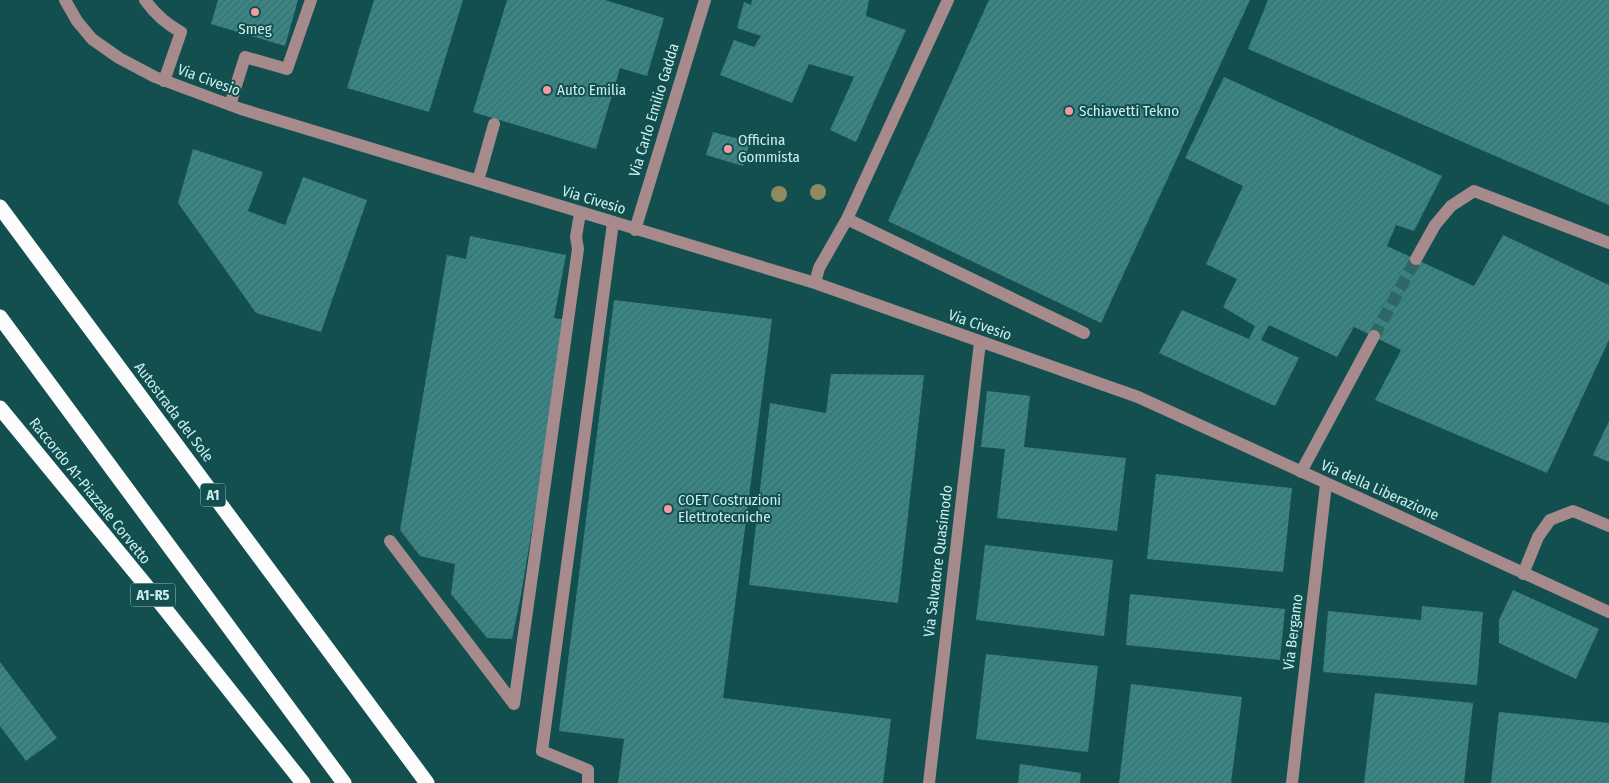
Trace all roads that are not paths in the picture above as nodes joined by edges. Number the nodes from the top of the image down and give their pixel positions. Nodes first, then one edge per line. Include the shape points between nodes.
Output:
1 (66, 0) edge
2 (145, 0) edge
3 (311, 0) edge
4 (705, 0) edge
5 (948, 0) edge
6 (164, 81) junction
7 (230, 105) junction
8 (494, 124) dead end
9 (478, 181) junction
10 (0, 207) edge
11 (580, 213) junction
12 (847, 219) junction
13 (613, 223) junction
14 (635, 230) junction
15 (1609, 242) edge
16 (1416, 260) tunnel mouth
17 (815, 283) junction
18 (0, 317) edge
19 (1084, 332) dead end
20 (1374, 336) tunnel mouth
21 (980, 342) junction
22 (1138, 397) joint
23 (0, 408) edge
24 (1301, 472) junction
25 (1326, 484) junction
26 (1609, 526) edge
27 (390, 542) dead end
28 (1523, 574) junction
29 (1609, 612) edge
30 (303, 783) edge
31 (344, 783) edge
32 (427, 783) edge
33 (588, 783) edge
34 (928, 783) edge
35 (1292, 783) edge

1 - 6 street, Via Civesio via 92,39 119,58
2 - 6 street via 156,14 181,32
3 - 7 street via 287,69 245,57
4 - 14 street, Via Carlo Emilio Gadda
5 - 12 street
6 - 7 street, Via Civesio
7 - 9 street, Via Civesio
8 - 9 street
9 - 11 street, Via Civesio
10 - 32 highway, Autostrada del Sole / A1
11 - 13 street, Via Civesio
11 - 27 street via 576,237 578,249 514,704
12 - 17 street via 819,268
12 - 19 street
13 - 14 street, Via Civesio
13 - 33 street via 542,751 588,770
14 - 17 street, Via Civesio
15 - 16 street via 1474,191 1451,206 1435,224
17 - 21 street, Via Civesio
18 - 31 highway
20 - 24 street
21 - 22 street, Via Civesio
21 - 34 street, Via Salvatore Quasimodo
22 - 24 street, Via della Liberazione
23 - 30 highway, Raccordo A1-Piazzale Corvetto / A1-R5
24 - 25 street, Via della Liberazione
25 - 28 street, Via della Liberazione
25 - 35 street, Via Bergamo
26 - 28 street via 1573,511 1550,520 1538,537
28 - 29 street, Via della Liberazione

